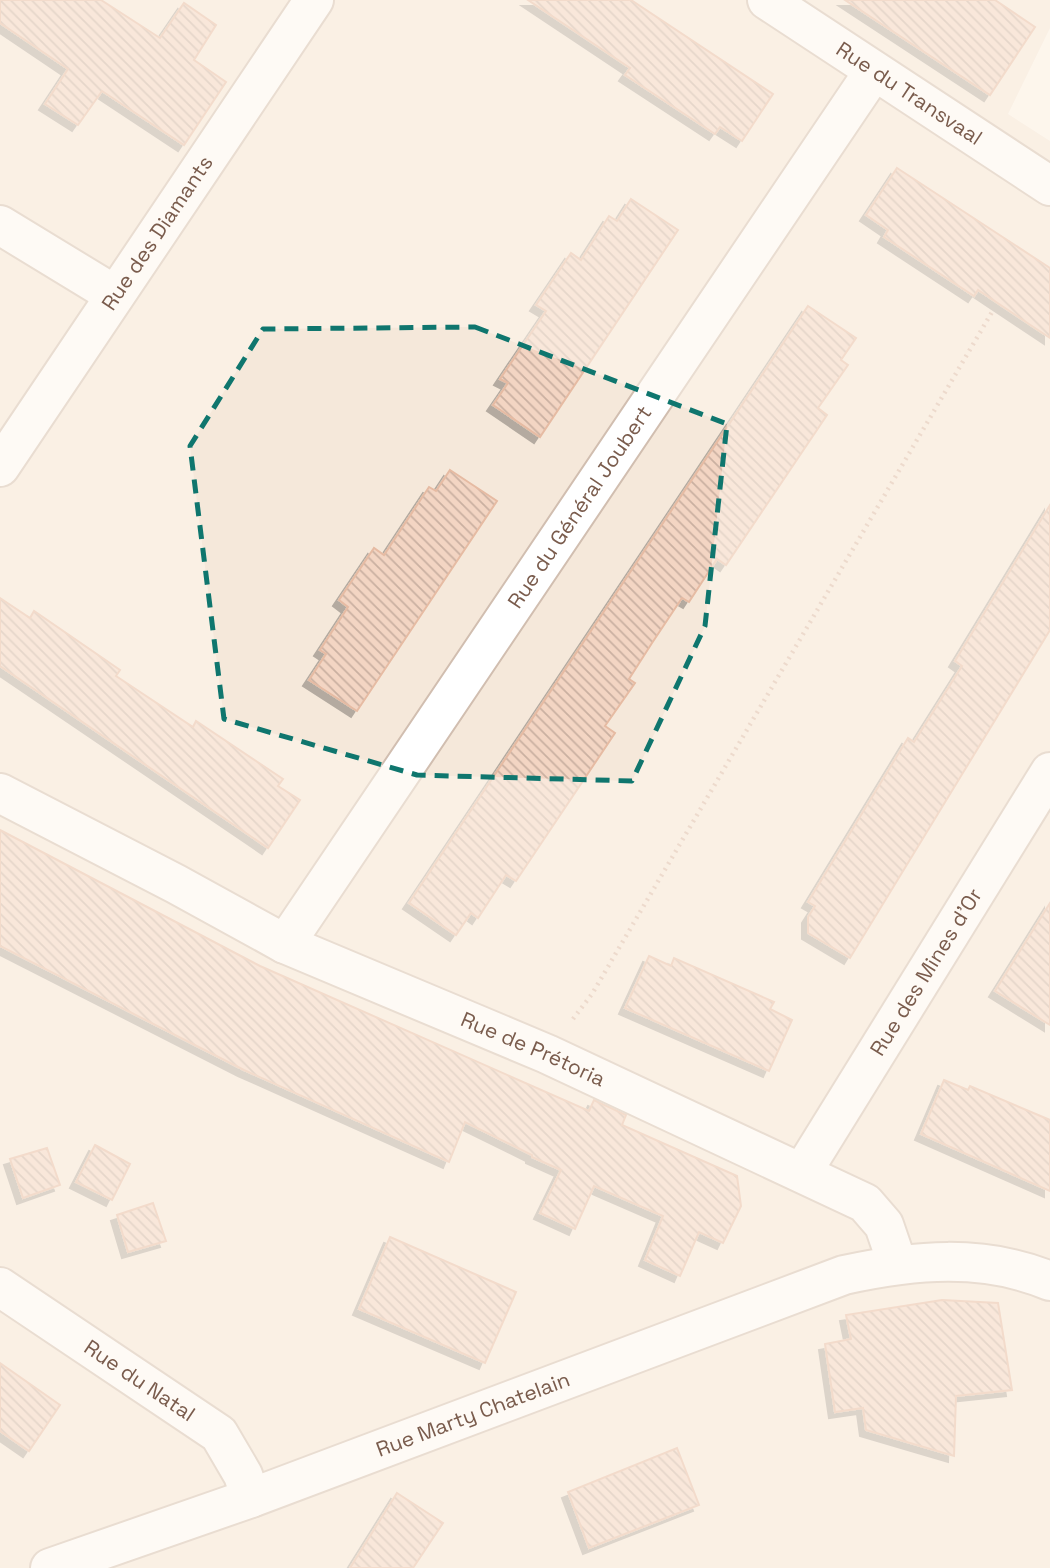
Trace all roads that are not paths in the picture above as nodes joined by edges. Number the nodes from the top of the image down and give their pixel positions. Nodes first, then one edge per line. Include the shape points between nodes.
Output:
1 (314, 0) edge
2 (767, 0) edge
3 (874, 71) junction
4 (1050, 187) edge
5 (0, 225) edge
6 (116, 295) junction
7 (0, 467) edge
8 (1050, 772) edge
9 (0, 793) edge
10 (285, 944) junction
11 (803, 1171) junction
12 (897, 1264) junction
13 (1050, 1282) edge
14 (0, 1287) edge
15 (251, 1499) junction
16 (50, 1568) edge

1 - 6 street, Rue des Diamants
2 - 3 street, Rue du Transvaal
3 - 4 street, Rue du Transvaal
3 - 10 street, Rue du Général Joubert
5 - 6 street
6 - 7 street, Rue des Diamants
8 - 11 street, Rue des Mines d'Or
9 - 10 street, Rue de Prétoria
10 - 11 street, Rue de Prétoria via 547,1054
11 - 12 street, Rue de Prétoria via 865,1203 884,1225
12 - 13 street via 960,1261 1020,1269
12 - 15 street, Rue Marty Chatelain via 844,1275
14 - 15 street, Rue du Natal via 219,1434
15 - 16 street, Rue Marty Chatelain

